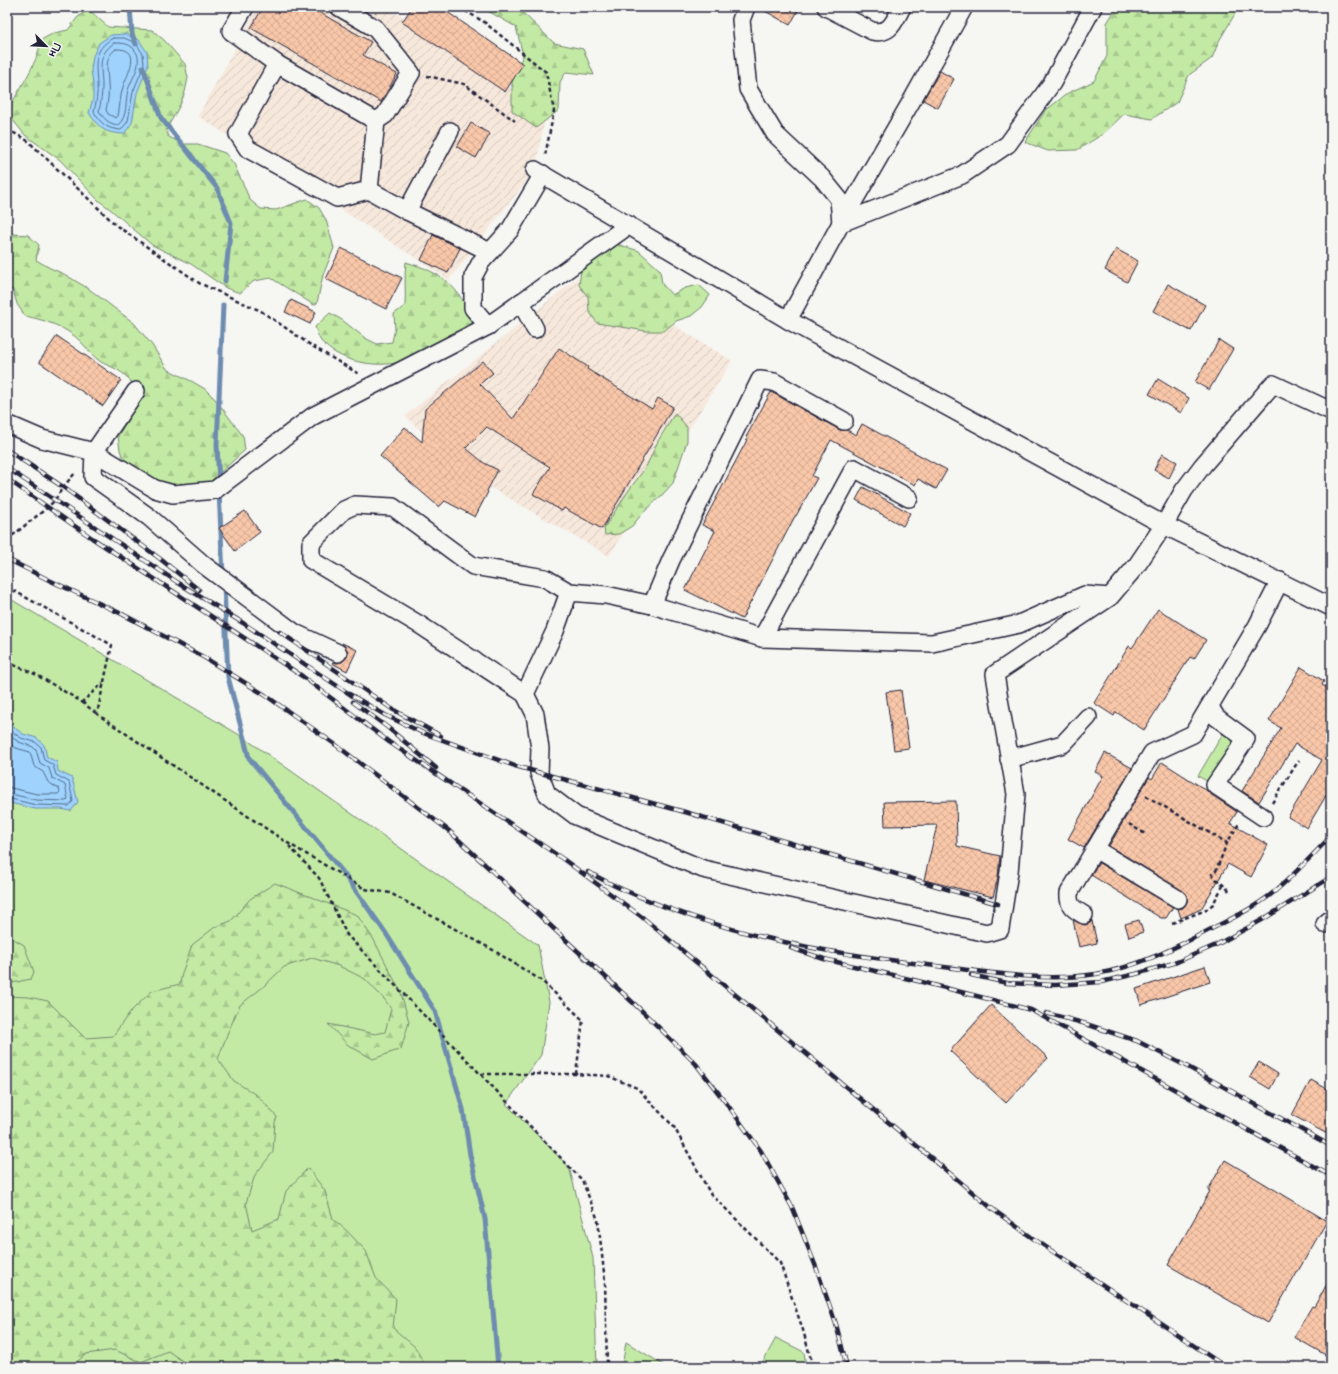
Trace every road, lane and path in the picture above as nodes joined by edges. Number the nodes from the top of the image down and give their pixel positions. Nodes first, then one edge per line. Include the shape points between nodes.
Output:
1 (245, 7) edge
2 (339, 7) edge
3 (459, 7) edge
4 (746, 7) edge
5 (826, 7) edge
6 (902, 7) edge
7 (964, 7) edge
8 (1093, 7) edge
9 (277, 64) junction
10 (411, 73) junction
11 (376, 121) junction
12 (515, 121) dead end
13 (7, 129) edge
14 (450, 131) dead end
15 (539, 172) junction
16 (369, 190) junction
17 (407, 211) junction
18 (841, 223) junction
19 (629, 225) junction
20 (490, 252) junction
21 (521, 302) junction
22 (788, 320) junction
23 (488, 326) junction
24 (535, 329) dead end
25 (376, 382) junction
26 (136, 391) dead end
27 (1331, 411) edge
28 (844, 421) dead end
29 (7, 424) edge
30 (94, 452) junction
31 (909, 498) dead end
32 (1164, 525) junction
33 (7, 540) edge
34 (1280, 581) junction
35 (7, 587) edge
36 (569, 592) junction
37 (1110, 597) junction
38 (652, 605) junction
39 (1331, 607) edge
40 (762, 638) junction
41 (338, 653) dead end
42 (7, 662) edge
43 (104, 683) junction
44 (525, 694) junction
45 (82, 702) junction
46 (1210, 707) junction
47 (97, 714) junction
48 (1088, 717) dead end
49 (1009, 759) junction
50 (1299, 760) dead end
51 (1131, 787) junction
52 (1249, 808) junction
53 (1263, 817) joint
54 (286, 842) junction
55 (1227, 843) junction
56 (1095, 849) junction
57 (1224, 884) junction
58 (1229, 891) dead end
59 (1178, 899) dead end
60 (1084, 915) dead end
61 (1172, 923) dead end
62 (481, 1074) junction
63 (576, 1074) junction
64 (607, 1367) edge
65 (813, 1367) edge

1 - 9 lane via 230,31
2 - 10 lane via 375,28
3 - 15 path via 484,22 546,72 554,111
4 - 18 lane via 741,20 748,89 775,134 822,178 839,199
5 - 6 lane via 880,33 887,31
7 - 18 lane
8 - 18 lane via 1052,83 1008,144 962,175
9 - 11 lane
9 - 16 lane via 238,134 248,149 337,198
10 - 11 lane via 385,115
10 - 12 path via 464,84
11 - 16 lane
13 - 25 path via 28,142 117,226 199,283 261,311 312,346
14 - 17 lane
15 - 19 lane
15 - 20 lane via 510,230
16 - 17 lane
17 - 20 lane
18 - 22 lane
19 - 21 lane
19 - 22 lane
20 - 23 lane via 473,277 473,308
21 - 23 lane
21 - 24 lane
22 - 32 lane
23 - 25 lane
25 - 30 lane via 313,416 215,490 173,494 154,489
26 - 30 lane
27 - 32 lane via 1273,384 1189,484
28 - 38 lane via 774,382 760,380 671,560
29 - 30 lane via 42,439
30 - 33 path via 55,500
30 - 41 lane via 93,477 149,517 204,565 295,632
31 - 40 lane via 854,468
32 - 34 lane
32 - 37 lane via 1137,565
34 - 39 lane
34 - 46 lane via 1258,626
35 - 43 path via 112,645
36 - 38 lane via 606,595
36 - 44 lane via 555,631
36 - 44 lane via 545,578 473,566 393,507 355,505 344,510 311,543 311,560 420,625
37 - 40 lane via 1085,594 1019,624 932,643
37 - 49 lane via 995,674
38 - 40 lane
42 - 45 path via 35,674
43 - 45 path
43 - 47 path
44 - 49 lane via 535,714 540,750 539,773 546,794 576,816 703,869 987,933 1000,929 1009,872 1016,794
45 - 47 path
46 - 51 lane via 1193,734 1152,753
46 - 52 lane via 1216,717 1246,739 1216,785
47 - 54 path
48 - 49 lane via 1063,744
50 - 53 path
51 - 55 path
51 - 56 lane
52 - 53 lane
52 - 55 path
54 - 62 path via 319,878 347,935
54 - 63 path via 365,888 390,893 493,950 542,981 583,1020
55 - 57 path via 1216,871 1212,874
56 - 59 lane
56 - 60 lane via 1069,893 1068,900 1072,908
57 - 58 path
57 - 61 path via 1213,904 1206,910
62 - 63 path
62 - 64 path via 582,1180 598,1220 605,1281
63 - 65 path via 608,1076 637,1088 674,1127 710,1193 780,1263

